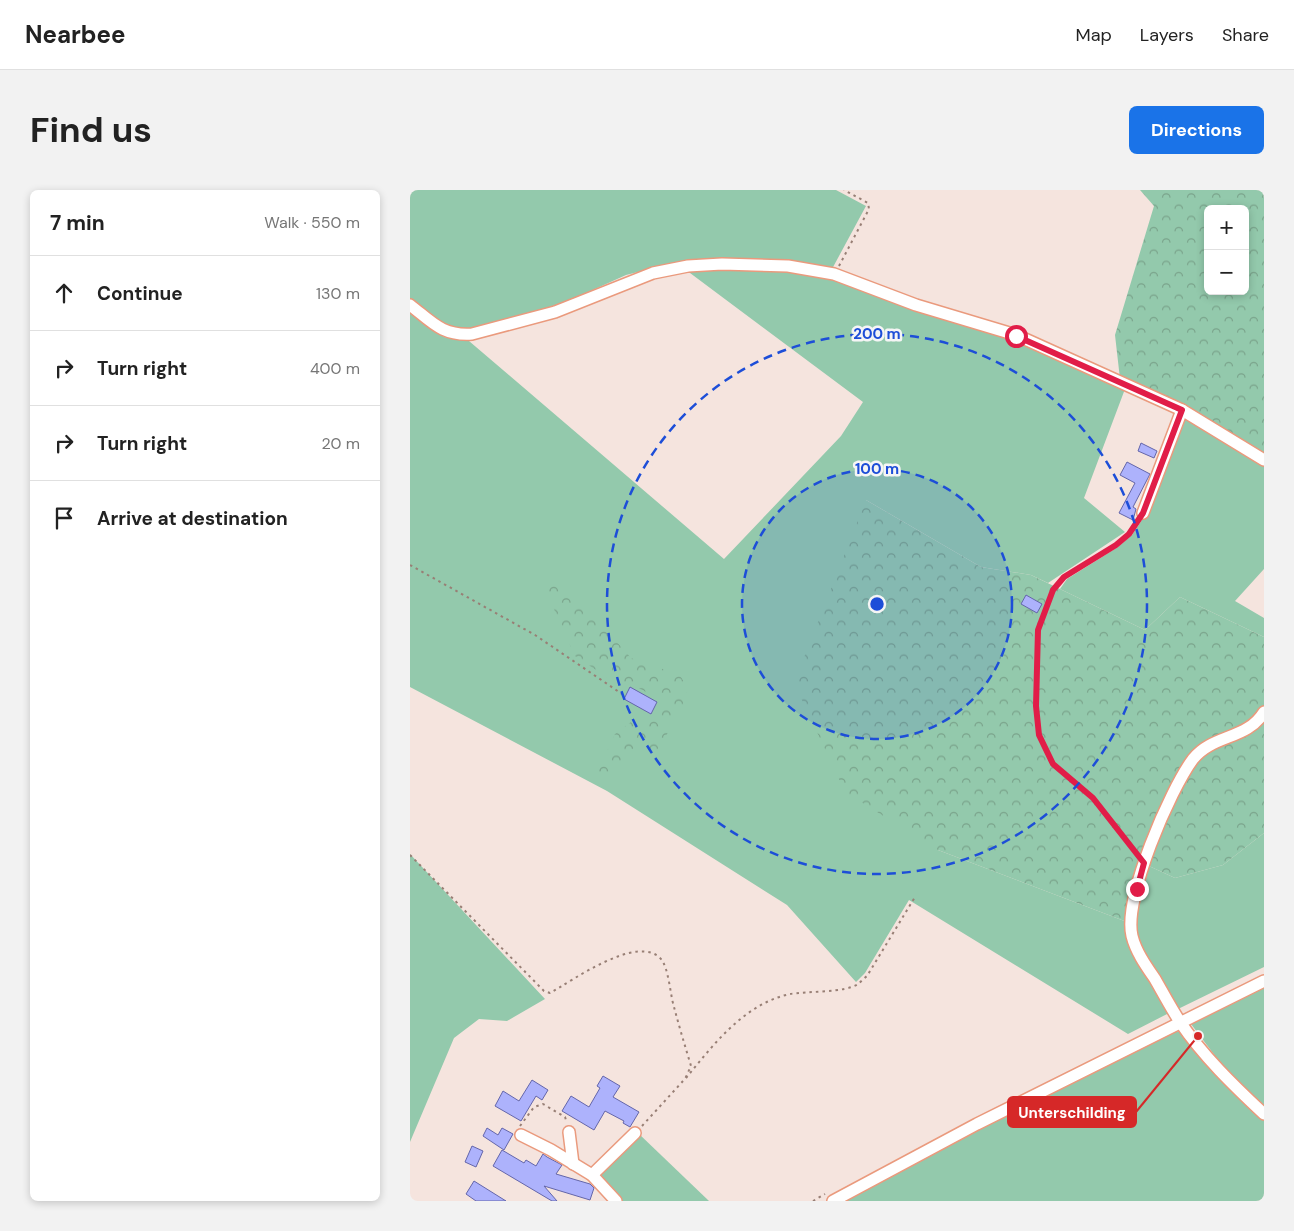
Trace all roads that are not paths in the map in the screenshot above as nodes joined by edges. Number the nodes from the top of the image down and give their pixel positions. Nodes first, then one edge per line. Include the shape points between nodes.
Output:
1 (410, 305) edge
2 (1182, 410) junction
3 (1264, 460) edge
4 (1143, 513) road end
5 (1264, 712) edge
6 (1264, 981) edge
7 (1180, 1022) junction
8 (1264, 1114) edge
9 (569, 1132) road end
10 (636, 1133) road end
11 (521, 1135) road end
12 (573, 1164) junction
13 (592, 1175) junction
14 (616, 1201) edge
15 (832, 1201) edge

1 - 2 street via 446,331 472,334 555,312 653,273 722,264 788,266 834,274 916,305 1016,336
2 - 3 street
2 - 4 street
5 - 7 street via 1254,725 1208,745 1192,761 1144,863 1130,924 1132,936
6 - 7 street
7 - 8 street via 1230,1082
7 - 15 street
9 - 12 street
10 - 13 street
11 - 12 street
12 - 13 street
13 - 14 street

